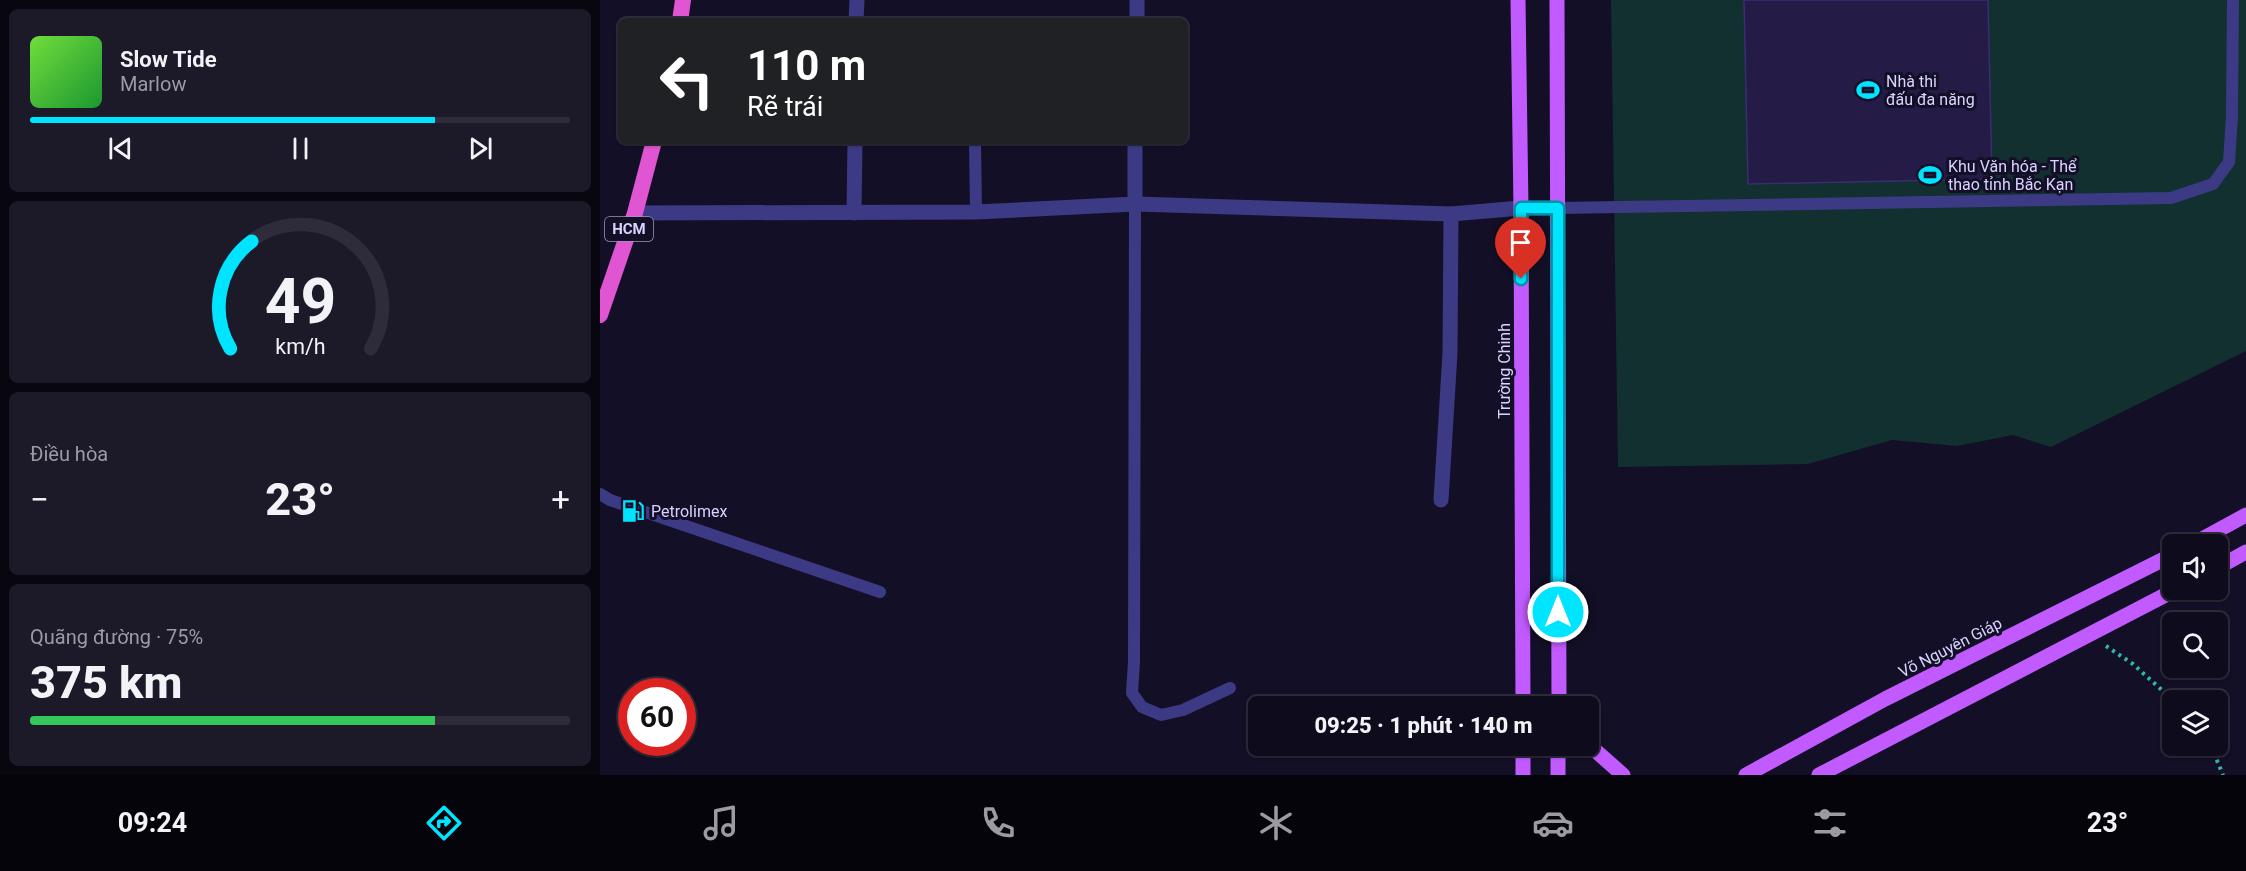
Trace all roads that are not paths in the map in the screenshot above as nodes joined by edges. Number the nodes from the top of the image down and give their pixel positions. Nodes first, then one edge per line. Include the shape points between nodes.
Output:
1 (683, 0) edge
2 (857, 0) edge
3 (1137, 0) edge
4 (1518, 0) edge
5 (1557, 0) edge
6 (2233, 0) edge
7 (680, 18) edge
8 (856, 18) edge
9 (1137, 18) edge
10 (653, 144) edge
11 (855, 144) edge
12 (975, 144) edge
13 (1135, 144) edge
14 (1135, 204) junction
15 (1521, 208) junction
16 (1558, 208) junction
17 (975, 212) junction
18 (635, 213) junction
19 (854, 213) junction
20 (1451, 214) junction
21 (600, 315) edge
22 (600, 494) edge
23 (1441, 500) dead end
24 (2246, 515) edge
25 (2211, 534) edge
26 (2246, 552) edge
27 (2162, 560) edge
28 (2228, 561) edge
29 (880, 592) dead end
30 (2162, 597) edge
31 (1230, 688) dead end
32 (1523, 696) edge
33 (1559, 696) edge
34 (1599, 754) edge
35 (1523, 756) edge
36 (1558, 756) edge
37 (1523, 775) edge
38 (1558, 775) edge
39 (1623, 775) edge
40 (1746, 775) edge
41 (1819, 775) edge

1 - 7 highway
2 - 8 street
3 - 9 street
4 - 15 main road, Trường Chinh
5 - 16 main road
6 - 16 lane via 2229,162 2213,184 2171,198
10 - 18 highway, HCM
11 - 19 street
12 - 17 lane
13 - 14 street
14 - 17 street
14 - 20 street
14 - 31 lane via 1132,693 1142,707 1161,715 1183,710
15 - 16 street
15 - 20 street
15 - 32 main road, Trường Chinh
16 - 33 main road
17 - 19 street
18 - 19 street
18 - 21 highway, HCM
20 - 23 street via 1450,353
22 - 29 lane
24 - 25 main road
26 - 28 main road
27 - 40 main road, Võ Nguyên Giáp via 1885,699
30 - 41 main road
34 - 39 main road
35 - 37 main road
36 - 38 main road

